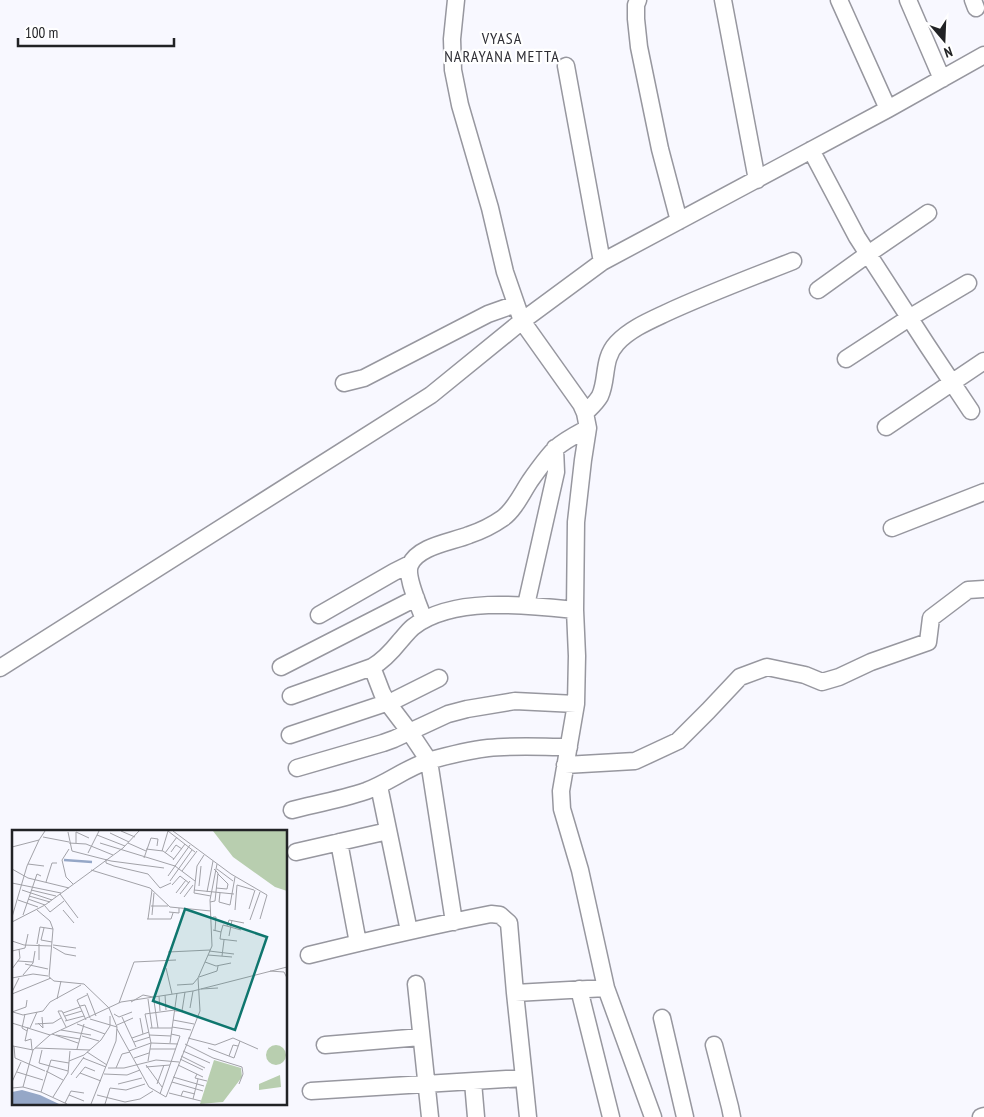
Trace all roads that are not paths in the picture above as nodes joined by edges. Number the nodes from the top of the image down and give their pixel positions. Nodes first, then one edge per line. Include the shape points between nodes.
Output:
1 (456, 0) edge
2 (638, 0) edge
3 (722, 0) edge
4 (839, 0) edge
5 (908, 0) edge
6 (984, 55) edge
7 (566, 66) dead end
8 (942, 79) junction
9 (888, 109) junction
10 (811, 150) junction
11 (756, 180) junction
12 (928, 213) dead end
13 (679, 221) junction
14 (868, 254) junction
15 (793, 261) dead end
16 (602, 262) junction
17 (968, 283) dead end
18 (818, 290) dead end
19 (516, 304) junction
20 (909, 318) junction
21 (522, 321) junction
22 (846, 359) dead end
23 (984, 361) edge
24 (952, 382) junction
25 (344, 383) dead end
26 (971, 411) dead end
27 (586, 421) junction
28 (886, 428) dead end
29 (556, 448) junction
30 (984, 492) edge
31 (892, 528) dead end
32 (410, 564) junction
33 (984, 589) edge
34 (416, 598) junction
35 (526, 605) junction
36 (574, 610) junction
37 (319, 615) dead end
38 (424, 620) junction
39 (281, 667) dead end
40 (372, 667) junction
41 (0, 668) edge
42 (439, 678) dead end
43 (291, 696) dead end
44 (387, 702) junction
45 (576, 704) junction
46 (409, 731) junction
47 (290, 735) dead end
48 (569, 747) junction
49 (429, 761) junction
50 (565, 765) junction
51 (297, 768) dead end
52 (378, 786) junction
53 (292, 810) dead end
54 (388, 831) junction
55 (339, 842) junction
56 (296, 852) dead end
57 (454, 922) junction
58 (409, 931) junction
59 (358, 943) junction
60 (309, 955) dead end
61 (416, 984) dead end
62 (606, 988) junction
63 (579, 989) junction
64 (515, 993) junction
65 (662, 1018) dead end
66 (421, 1037) junction
67 (325, 1044) dead end
68 (714, 1045) dead end
69 (524, 1078) junction
70 (473, 1082) junction
71 (427, 1084) junction
72 (311, 1092) dead end
73 (430, 1117) edge
74 (476, 1117) edge
75 (528, 1117) edge
76 (611, 1117) edge
77 (653, 1117) edge
78 (685, 1117) edge
79 (732, 1117) edge

1 - 19 street via 453,70
2 - 13 street via 639,47
3 - 11 street
4 - 9 street
5 - 8 street
6 - 8 street
7 - 16 street
8 - 9 street
9 - 10 street
10 - 11 street
10 - 14 street
11 - 13 street
12 - 14 street
13 - 16 street
14 - 18 street
14 - 20 street
15 - 27 street via 692,301 626,335 611,351 600,396
16 - 21 street
17 - 20 street
19 - 21 street
19 - 25 street via 488,314 364,378
20 - 22 street
20 - 24 street
21 - 27 street via 581,404
21 - 41 street via 431,395
23 - 24 street
24 - 26 street
24 - 28 street
27 - 29 street
27 - 36 street via 576,522
29 - 32 street via 504,517 468,536 433,546
29 - 35 street via 556,472
30 - 31 street
32 - 34 street via 408,571
32 - 37 street
33 - 50 street via 968,590 932,618 928,642 822,682 805,675 767,668 740,677 678,741 635,761
34 - 38 street
34 - 39 street
35 - 36 street
35 - 38 street via 463,608
36 - 45 street
38 - 40 street via 411,628 387,656
40 - 43 street
40 - 44 street
42 - 44 street
44 - 46 street
44 - 47 street
45 - 46 street via 515,701 495,704 448,714
45 - 48 street
46 - 49 street
46 - 51 street via 383,743
48 - 49 street via 487,748
48 - 50 street
49 - 52 street
49 - 57 street
50 - 62 street via 562,808 580,870
52 - 53 street
52 - 54 street
54 - 55 street
54 - 58 street
55 - 56 street
55 - 59 street
57 - 58 street
57 - 64 street via 491,914 500,915 509,923
58 - 59 street
59 - 60 street
61 - 66 street
62 - 63 street
62 - 77 street
63 - 64 street
63 - 76 street
64 - 69 street
65 - 78 street
66 - 67 street
66 - 71 street
68 - 79 street
69 - 70 street
69 - 75 street
70 - 71 street
70 - 74 street
71 - 72 street
71 - 73 street

